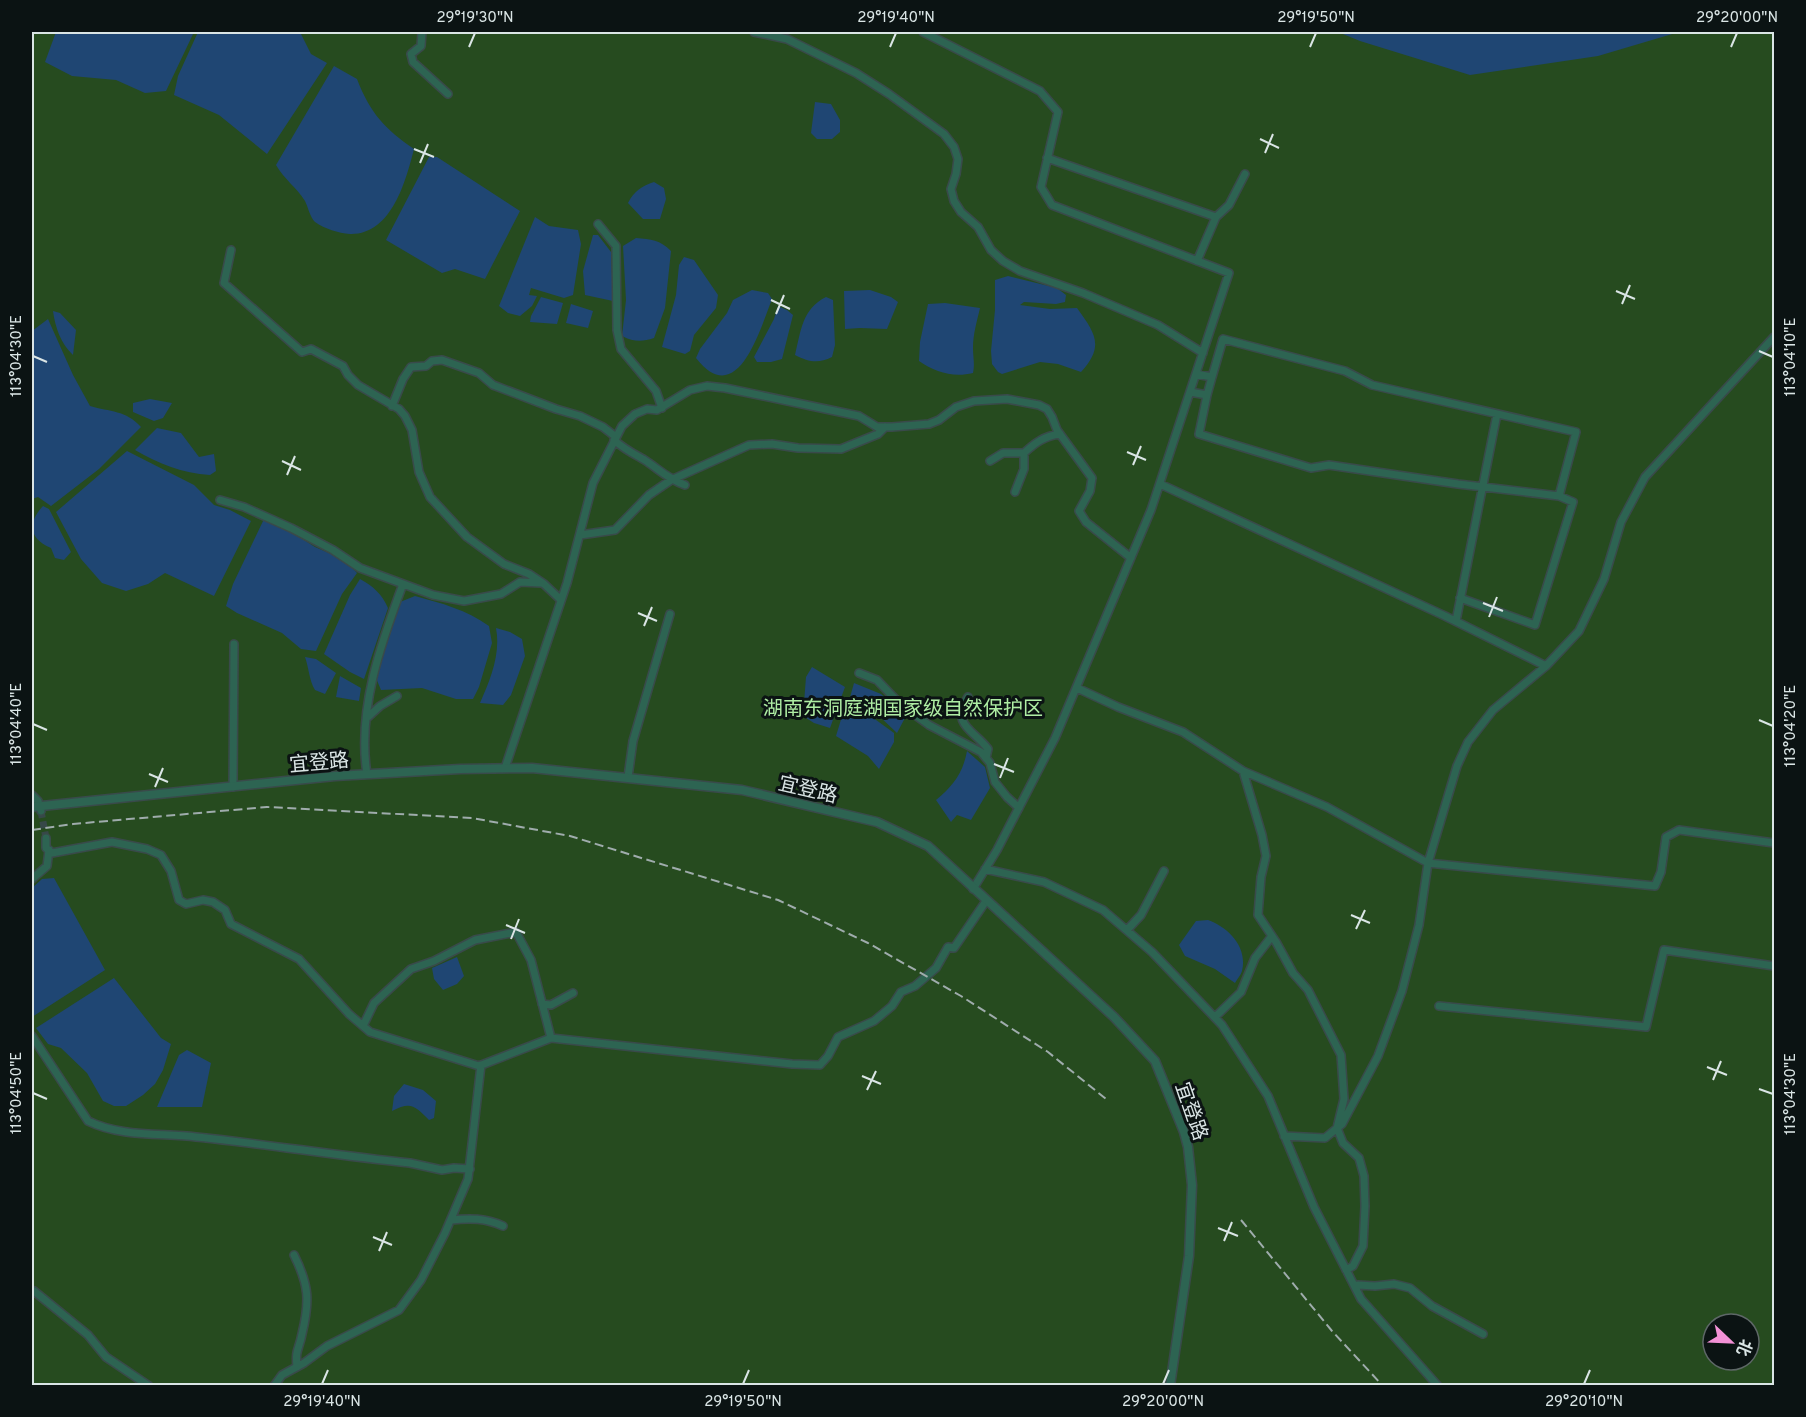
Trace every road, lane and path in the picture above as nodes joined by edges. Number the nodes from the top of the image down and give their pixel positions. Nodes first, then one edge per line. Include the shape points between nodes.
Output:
1 (422, 32) edge
2 (754, 32) edge
3 (923, 32) edge
4 (447, 94) dead end
5 (1047, 158) junction
6 (1245, 174) dead end
7 (1216, 217) junction
8 (598, 224) dead end
9 (231, 250) dead end
10 (1197, 261) junction
11 (1774, 337) edge
12 (1203, 353) junction
13 (1196, 374) junction
14 (1212, 377) junction
15 (1190, 392) junction
16 (1207, 395) junction
17 (392, 406) junction
18 (662, 408) junction
19 (1497, 414) junction
20 (885, 427) junction
21 (1060, 434) junction
22 (615, 438) junction
23 (1023, 453) junction
24 (990, 461) dead end
25 (671, 480) junction
26 (685, 484) dead end
27 (1160, 484) junction
28 (1482, 487) junction
29 (1015, 492) dead end
30 (1559, 496) junction
31 (220, 500) dead end
32 (580, 535) junction
33 (1131, 558) junction
34 (403, 584) junction
35 (544, 584) junction
36 (1460, 598) junction
37 (561, 600) junction
38 (670, 614) dead end
39 (1455, 621) junction
40 (234, 644) dead end
41 (1546, 666) junction
42 (859, 673) dead end
43 (1077, 688) junction
44 (397, 696) dead end
45 (968, 697) dead end
46 (368, 717) junction
47 (986, 758) junction
48 (505, 768) junction
49 (1243, 771) junction
50 (367, 774) junction
51 (628, 777) junction
52 (233, 787) junction
53 (32, 795) edge
54 (37, 808) edge
55 (1019, 808) junction
56 (46, 838) tunnel mouth
57 (1774, 843) edge
58 (49, 850) junction
59 (1428, 863) junction
60 (986, 869) junction
61 (1164, 871) dead end
62 (32, 879) edge
63 (973, 889) junction
64 (987, 902) junction
65 (1127, 930) junction
66 (1272, 936) junction
67 (1774, 966) edge
68 (573, 993) dead end
69 (543, 1004) junction
70 (1439, 1006) dead end
71 (1215, 1017) junction
72 (363, 1026) junction
73 (32, 1036) edge
74 (551, 1038) junction
75 (482, 1065) junction
76 (1337, 1128) junction
77 (1284, 1136) junction
78 (470, 1169) junction
79 (451, 1220) junction
80 (503, 1226) dead end
81 (294, 1255) dead end
82 (1346, 1270) junction
83 (1358, 1285) dead end
84 (32, 1293) edge
85 (1483, 1334) dead end
86 (297, 1367) junction
87 (148, 1386) edge
88 (273, 1386) edge
89 (1170, 1386) edge
90 (1438, 1386) edge

1 - 4 street via 421,46 411,54 413,63
2 - 12 street via 788,39 856,73 944,134 958,159 951,189 954,201 978,227 990,250 1003,261 1158,325
3 - 5 street via 1040,91 1058,112
5 - 7 street
5 - 10 street via 1041,187 1052,206
6 - 7 street via 1229,205
7 - 10 street
8 - 18 street via 616,246 617,330 621,349 656,391
9 - 17 street via 224,283 302,352 312,349 343,366 358,385
10 - 12 street via 1229,273
11 - 41 street via 1645,477 1621,522 1604,579 1579,631
12 - 13 street
13 - 14 street
13 - 15 street
14 - 16 street
14 - 19 street via 1223,339 1345,371 1372,385
15 - 16 street
15 - 27 street
16 - 28 street via 1199,434 1311,468 1329,465
17 - 22 street via 411,367 442,360 479,373 493,385 580,416
17 - 35 street via 405,416 412,430 419,472 430,497 467,537 504,564
18 - 20 street via 690,390 707,386 859,416
18 - 22 street via 635,414
19 - 28 street
19 - 30 street via 1576,432
20 - 21 street via 929,424 974,401 1007,399 1047,409
20 - 25 street via 841,450 749,445
21 - 23 street via 1042,439
21 - 33 street via 1092,478 1079,511 1086,522
22 - 25 street via 626,451
22 - 32 street via 593,483
23 - 24 street via 1003,453
23 - 29 street via 1024,469
25 - 26 street
25 - 32 street via 649,495 615,530
27 - 33 street
27 - 39 street
28 - 30 street
28 - 36 street
30 - 36 street via 1573,502 1535,625
31 - 34 street via 291,528 360,568
32 - 37 street
33 - 43 street
34 - 35 street via 464,601 501,594 520,582
34 - 46 street via 381,643
35 - 37 street
36 - 39 street
37 - 48 street
38 - 51 street via 633,741
39 - 41 street
40 - 52 street
41 - 59 street via 1493,710 1468,742
42 - 47 street via 877,680 900,704 929,725
43 - 49 street via 1183,732
43 - 55 street
44 - 46 street
45 - 47 street via 962,717 967,730 988,749
46 - 50 street via 363,749
47 - 55 street via 995,782
48 - 50 street, 宜登路
48 - 51 street, 宜登路
49 - 59 street via 1327,807
49 - 66 street via 1266,856 1258,915
50 - 52 street, 宜登路
51 - 63 street, 宜登路 via 742,790 878,822 928,846
52 - 54 street, 宜登路
53 - 54 street via 38,801
55 - 60 street
56 - 58 street
57 - 59 street via 1679,830 1666,837 1655,886
58 - 62 street via 47,866
58 - 72 street via 52,853 112,842 161,855 171,871 179,900 186,904 213,902 225,910 231,924 299,959
59 - 76 street via 1419,925 1402,991 1378,1056
60 - 63 street
60 - 65 street via 1044,882 1103,910
61 - 65 street via 1141,915
63 - 64 street, 宜登路
64 - 74 street via 954,948 948,947 936,968 915,987 902,992 874,1021 838,1037 820,1065
64 - 89 street, 宜登路 via 1114,1017 1155,1061 1178,1112 1189,1154 1192,1213
65 - 71 street
66 - 71 street via 1255,958 1241,992
66 - 76 street via 1293,973 1308,990 1341,1055 1344,1099
67 - 70 street via 1664,950 1646,1026
68 - 69 street via 551,1005
69 - 72 street via 531,960 516,932 475,940 411,969 374,1003
69 - 74 street
71 - 77 street via 1268,1096
72 - 75 street via 370,1032
73 - 78 street via 88,1121 99,1126 442,1170
74 - 75 street
75 - 78 street
76 - 77 street via 1325,1138
76 - 82 street via 1343,1143 1359,1158 1364,1176 1363,1246 1353,1266
77 - 82 street
78 - 79 street
79 - 80 street via 472,1218
79 - 86 street via 421,1280 399,1310 327,1346
81 - 86 street via 308,1288 302,1338 295,1353
82 - 90 street via 1361,1299
83 - 85 street via 1394,1284 1410,1288 1432,1306
84 - 87 street via 88,1335 106,1357
86 - 88 street via 282,1375

